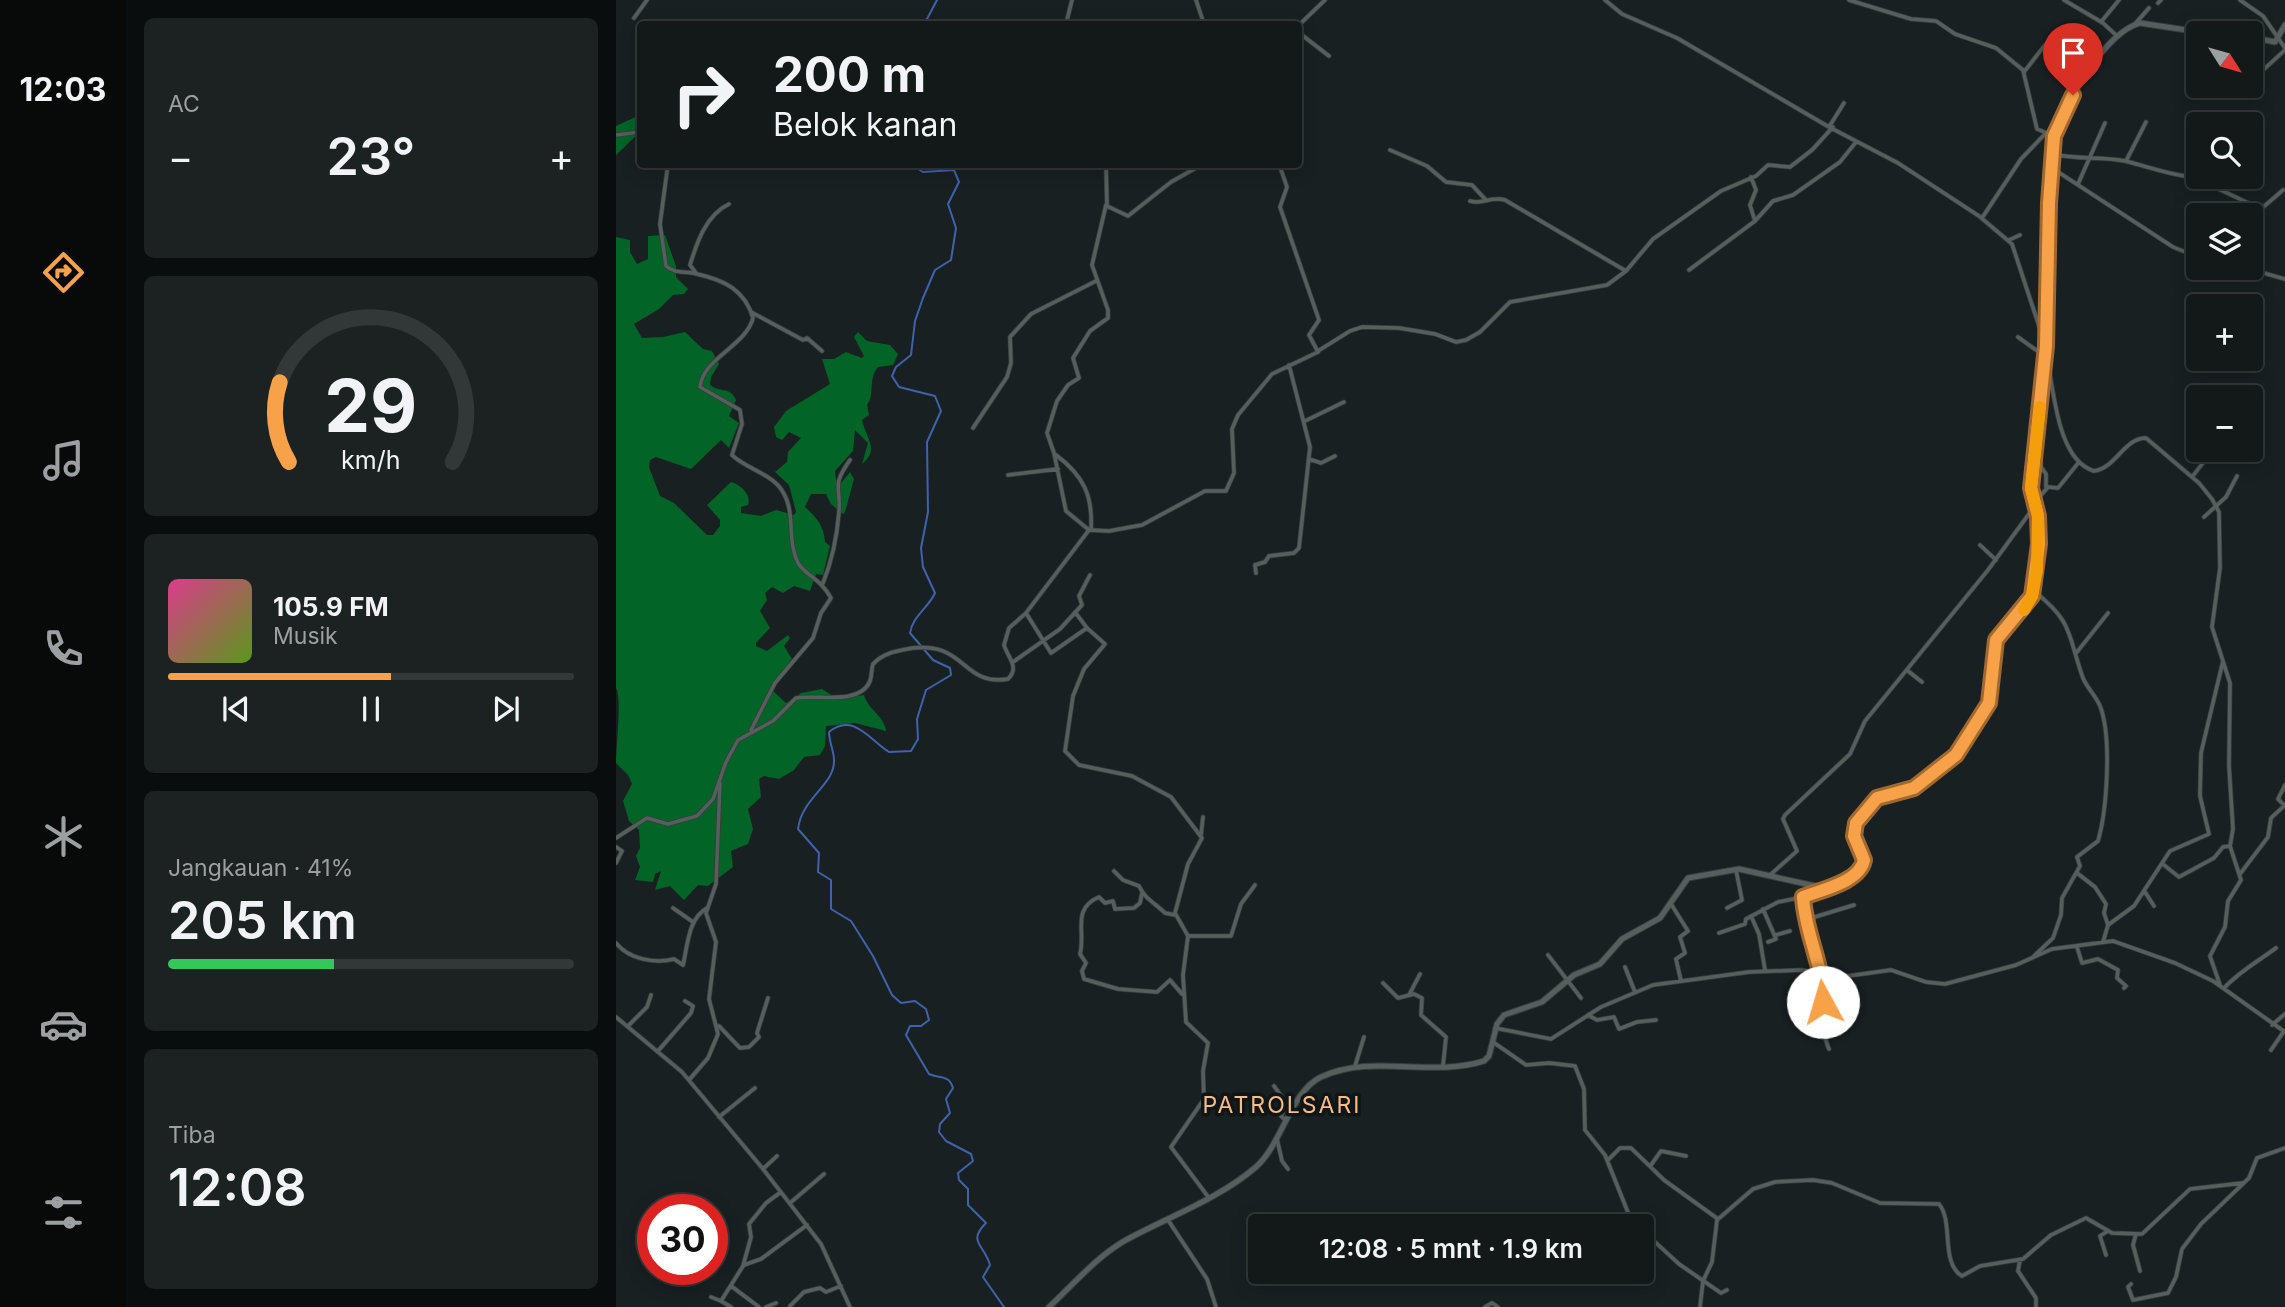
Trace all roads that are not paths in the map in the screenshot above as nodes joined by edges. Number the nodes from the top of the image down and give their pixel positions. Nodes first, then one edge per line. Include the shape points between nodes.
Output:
1 (647, 0) edge
2 (1071, 0) edge
3 (1196, 0) edge
4 (1325, 0) edge
5 (1605, 0) edge
6 (1849, 0) edge
7 (2064, 0) edge
8 (2119, 0) edge
9 (2240, 0) edge
10 (2149, 8) dead end
11 (634, 18) dead end
12 (1067, 21) edge
13 (1203, 21) edge
14 (1302, 22) edge
15 (2101, 22) junction
16 (2135, 24) junction
17 (2285, 25) edge
18 (2186, 30) edge
19 (1302, 35) edge
20 (2118, 37) junction
21 (2278, 39) junction
22 (2263, 41) edge
23 (2045, 45) dead end
24 (2285, 49) edge
25 (1329, 56) dead end
26 (2263, 70) edge
27 (2024, 72) junction
28 (1844, 103) dead end
29 (2146, 122) dead end
30 (2105, 123) dead end
31 (1831, 127) junction
32 (637, 132) edge
33 (2045, 134) junction
34 (616, 135) edge
35 (2054, 136) junction
36 (1856, 142) junction
37 (1390, 149) dead end
38 (2053, 154) junction
39 (2089, 157) junction
40 (2126, 161) junction
41 (667, 168) edge
42 (1106, 168) edge
43 (1196, 168) edge
44 (1280, 168) edge
45 (2052, 168) junction
46 (2186, 175) edge
47 (1751, 177) junction
48 (2078, 184) junction
49 (2218, 189) edge
50 (2283, 190) edge
51 (1485, 199) junction
52 (1470, 201) dead end
53 (729, 204) dead end
54 (1106, 205) junction
55 (1982, 218) junction
56 (1755, 221) junction
57 (2020, 234) dead end
58 (2009, 240) junction
59 (2186, 252) edge
60 (1689, 270) dead end
61 (1626, 271) junction
62 (2263, 273) edge
63 (697, 274) junction
64 (2285, 279) edge
65 (1096, 281) junction
66 (751, 312) junction
67 (2047, 335) junction
68 (2018, 337) dead end
69 (822, 351) dead end
70 (1318, 352) junction
71 (2046, 352) junction
72 (1289, 365) junction
73 (1344, 402) dead end
74 (1305, 421) junction
75 (972, 428) dead end
76 (2038, 429) junction
77 (1054, 453) junction
78 (1335, 456) dead end
79 (1309, 459) junction
80 (850, 460) dead end
81 (2079, 462) junction
82 (2204, 462) edge
83 (1058, 469) junction
84 (1008, 475) dead end
85 (2237, 476) dead end
86 (2192, 477) junction
87 (2046, 488) junction
88 (2035, 504) junction
89 (2216, 504) junction
90 (2204, 517) dead end
91 (1090, 530) junction
92 (1980, 545) dead end
93 (1996, 560) junction
94 (1256, 573) dead end
95 (1090, 575) dead end
96 (822, 583) junction
97 (2034, 591) junction
98 (1075, 612) junction
99 (1026, 613) junction
100 (2108, 613) dead end
101 (1087, 628) junction
102 (1045, 639) junction
103 (2077, 652) junction
104 (2223, 661) junction
105 (1013, 662) junction
106 (1908, 671) junction
107 (1922, 682) dead end
108 (750, 732) junction
109 (720, 782) junction
110 (2285, 785) edge
111 (2285, 806) edge
112 (1203, 817) dead end
113 (1200, 835) junction
114 (616, 838) edge
115 (2230, 846) junction
116 (616, 847) edge
117 (616, 863) edge
118 (2164, 864) junction
119 (1736, 870) junction
120 (1114, 871) dead end
121 (2077, 873) junction
122 (2240, 874) junction
123 (1769, 876) junction
124 (1255, 885) dead end
125 (1831, 886) junction
126 (2145, 892) junction
127 (1142, 893) junction
128 (1803, 897) junction
129 (1671, 904) junction
130 (1854, 905) dead end
131 (2154, 906) dead end
132 (673, 908) dead end
133 (707, 908) junction
134 (1727, 908) dead end
135 (1763, 909) junction
136 (1175, 915) junction
137 (1751, 916) junction
138 (1805, 920) junction
139 (693, 922) junction
140 (1778, 925) dead end
141 (2108, 925) junction
142 (1772, 927) junction
143 (1790, 931) dead end
144 (1719, 933) dead end
145 (1776, 935) junction
146 (1188, 936) junction
147 (1768, 942) dead end
148 (616, 943) edge
149 (2103, 943) junction
150 (2077, 947) junction
151 (2276, 948) dead end
152 (1548, 956) dead end
153 (2032, 959) junction
154 (683, 965) junction
155 (1625, 967) dead end
156 (688, 968) dead end
157 (1765, 971) junction
158 (1820, 972) junction
159 (1420, 974) dead end
160 (1569, 980) junction
161 (1681, 981) junction
162 (1383, 983) dead end
163 (2222, 986) junction
164 (2124, 988) dead end
165 (1635, 992) junction
166 (651, 995) dead end
167 (1183, 995) junction
168 (1409, 995) junction
169 (768, 998) dead end
170 (1580, 998) dead end
171 (685, 1001) dead end
172 (2285, 1014) edge
173 (1588, 1015) junction
174 (616, 1017) edge
175 (1656, 1020) dead end
176 (629, 1025) junction
177 (717, 1025) junction
178 (2272, 1025) junction
179 (1495, 1028) junction
180 (2285, 1032) edge
181 (1364, 1037) dead end
182 (1493, 1042) junction
183 (1829, 1049) dead end
184 (2271, 1050) dead end
185 (658, 1051) junction
186 (1355, 1066) junction
187 (1443, 1066) junction
188 (689, 1080) junction
189 (1273, 1086) dead end
190 (755, 1088) dead end
191 (719, 1117) junction
192 (1287, 1121) junction
193 (1277, 1139) junction
194 (2285, 1148) edge
195 (777, 1156) dead end
196 (1686, 1156) dead end
197 (1607, 1161) junction
198 (1651, 1165) junction
199 (763, 1169) junction
200 (1288, 1169) dead end
201 (824, 1174) dead end
202 (2243, 1183) junction
203 (781, 1192) junction
204 (1210, 1198) junction
205 (790, 1203) junction
206 (1629, 1214) edge
207 (1717, 1219) junction
208 (1168, 1220) junction
209 (807, 1225) junction
210 (2108, 1231) junction
211 (2136, 1234) junction
212 (1654, 1240) edge
213 (2106, 1255) dead end
214 (2020, 1260) junction
215 (743, 1266) junction
216 (2140, 1270) dead end
217 (1703, 1282) junction
218 (2131, 1284) dead end
219 (730, 1286) junction
220 (841, 1286) junction
221 (1727, 1290) dead end
222 (711, 1297) dead end
223 (2148, 1300) junction
224 (721, 1301) junction
225 (776, 1303) dead end
226 (2144, 1305) edge
227 (790, 1306) edge
228 (848, 1306) edge
229 (731, 1307) edge
230 (759, 1307) edge
231 (766, 1307) edge
232 (1049, 1307) edge
233 (1216, 1307) edge
234 (1485, 1307) edge
235 (1498, 1307) edge
236 (1700, 1307) edge
237 (2035, 1307) edge

1 - 11 street
2 - 12 street
3 - 13 street
4 - 14 street
5 - 31 street via 1622,14 1677,38
6 - 27 street via 1912,19 1936,21 1955,34 1996,48
7 - 15 street
8 - 15 street
9 - 21 street via 2263,16
10 - 16 street
15 - 20 street
16 - 18 street
16 - 20 street
17 - 21 street
19 - 25 street
20 - 35 street via 2079,86
21 - 22 street
21 - 24 street
23 - 27 street
24 - 26 street
27 - 33 street via 2037,129
28 - 31 street
29 - 40 street
30 - 39 street
31 - 36 street
31 - 47 street via 1790,167 1768,165
32 - 34 street
33 - 35 street
33 - 55 street via 2021,159
35 - 38 street
36 - 55 street via 1906,168
36 - 56 street via 1840,163 1793,195 1773,201
37 - 51 street via 1427,166 1446,182 1472,185
38 - 39 street
38 - 45 street
39 - 40 street
39 - 48 street
40 - 46 street via 2157,172
41 - 63 street via 660,224 664,263 670,270
42 - 54 street
43 - 54 street via 1130,216
44 - 70 street via 1287,187 1280,207 1319,320 1309,335
45 - 48 street
45 - 67 street
47 - 56 street via 1756,190 1750,205
47 - 61 street via 1721,191 1653,239
48 - 59 street
49 - 50 street via 2260,209
51 - 52 street
51 - 61 street via 1505,200
53 - 63 street via 709,219 701,233 690,265
54 - 65 street via 1093,257
55 - 58 street
56 - 60 street
57 - 58 street
58 - 67 street via 2040,329
61 - 70 street via 1602,287 1510,302 1466,340 1452,342 1435,334 1362,327
62 - 64 street
63 - 66 street via 737,289
65 - 75 street via 1031,314 1010,337 1007,376
65 - 77 street via 1108,318 1090,331 1073,358 1079,378 1068,386 1048,423 1047,436
66 - 69 street via 788,334 807,338
66 - 96 street via 752,323 711,366 700,387 740,410 732,456 781,488 791,517 797,561
67 - 71 street
68 - 71 street
70 - 72 street
71 - 76 street
71 - 81 street via 2061,431
72 - 74 street
72 - 91 street via 1270,376 1235,421 1234,473 1226,491 1205,491 1142,525
73 - 74 street
74 - 79 street
76 - 87 street
76 - 88 street via 2031,488
77 - 83 street
77 - 91 street via 1074,469 1091,500
78 - 79 street via 1321,463
79 - 94 street via 1299,548 1294,553 1269,556 1255,565
80 - 96 street via 836,484 839,517 830,566
81 - 86 street via 2094,471 2103,469 2143,437
81 - 87 street via 2057,489
82 - 86 street
83 - 84 street
83 - 91 street via 1066,512
85 - 89 street
86 - 89 street
87 - 88 street
88 - 93 street
88 - 97 street via 2039,544
89 - 90 street
89 - 104 street via 2220,561 2213,627
91 - 99 street
92 - 93 street
93 - 106 street
95 - 98 street
96 - 108 street via 831,601 811,640 775,683
97 - 103 street via 2060,612
97 - 125 street via 2024,610 1996,640 1989,703 1959,751 1914,788 1873,802 1854,831 1863,866
98 - 101 street
98 - 102 street
99 - 102 street
99 - 105 street via 1005,638
100 - 103 street
101 - 102 street via 1054,653
101 - 113 street via 1105,645 1084,669 1073,696 1065,751 1079,765 1136,778 1171,797
102 - 105 street
103 - 121 street via 2084,678 2102,712 2106,761 2101,832 2098,841 2077,857
104 - 115 street via 2231,692
104 - 118 street via 2201,753 2200,796 2209,832 2171,851
105 - 108 street via 1008,679 985,680 937,647 911,648 877,660 862,692 796,698 773,721
106 - 107 street
106 - 123 street via 1865,721 1850,754 1783,817 1797,851
108 - 109 street via 738,740
109 - 114 street via 713,799 697,816 668,824 647,818
109 - 133 street via 716,884
110 - 111 street via 2278,799
111 - 122 street via 2271,819 2268,836
112 - 113 street
113 - 136 street via 1203,841 1188,864
115 - 118 street via 2178,877
115 - 122 street
116 - 117 street via 622,851
118 - 126 street
119 - 123 street
119 - 129 street via 1688,877
119 - 134 street via 1742,900
120 - 127 street via 1122,880 1139,886
121 - 141 street via 2095,887 2106,904
121 - 153 street via 2062,898 2053,938
122 - 163 street via 2227,904 2225,927 2210,956
123 - 125 street
124 - 146 street via 1241,904 1231,936
125 - 128 street
126 - 131 street
126 - 141 street
127 - 136 street via 1165,913
127 - 167 street via 1134,908 1116,909 1113,901 1105,903 1099,897 1083,910 1079,918 1084,979 1118,989 1156,992 1170,980
128 - 135 street
128 - 138 street
129 - 160 street via 1652,924 1618,942 1600,964
129 - 161 street via 1688,930 1680,937 1685,953 1676,959
130 - 138 street
132 - 139 street
133 - 139 street via 697,913
133 - 177 street via 716,942 709,999
135 - 137 street
135 - 142 street
136 - 146 street
137 - 144 street via 1745,925
137 - 157 street
138 - 158 street
139 - 154 street
140 - 142 street
141 - 149 street
142 - 145 street
143 - 145 street
145 - 147 street via 1775,941
146 - 167 street
148 - 154 street via 651,963 674,959
149 - 150 street
149 - 163 street via 2121,943
150 - 153 street via 2052,949
150 - 164 street via 2080,961 2098,959 2119,971 2117,978
151 - 163 street
152 - 160 street
153 - 158 street via 1944,984 1891,970 1848,976
154 - 156 street
155 - 165 street
157 - 158 street
157 - 161 street
158 - 183 street via 1822,1027
159 - 168 street
160 - 170 street
160 - 179 street via 1545,1001 1504,1015
161 - 165 street
162 - 168 street via 1398,998
163 - 178 street
165 - 173 street
166 - 176 street
167 - 204 street via 1187,1026 1208,1043 1202,1071 1204,1097 1171,1149
168 - 187 street via 1422,998 1422,1017 1446,1036
169 - 177 street via 759,1037 749,1046 740,1048
171 - 185 street via 693,1006 691,1013
172 - 178 street
173 - 175 street via 1597,1020 1614,1017 1619,1029
173 - 179 street via 1551,1039
174 - 176 street
176 - 185 street
177 - 188 street via 712,1051
178 - 180 street
179 - 182 street
180 - 184 street
181 - 186 street
182 - 187 street via 1484,1060
182 - 197 street via 1526,1065 1573,1064 1584,1089 1585,1130
185 - 188 street
186 - 187 street
186 - 192 street via 1309,1085
188 - 191 street
189 - 192 street via 1286,1102 1282,1117
190 - 191 street
191 - 199 street
192 - 193 street
193 - 200 street
193 - 204 street via 1258,1165
194 - 202 street via 2259,1156
195 - 199 street
196 - 198 street via 1661,1151
197 - 198 street via 1626,1146
197 - 206 street
198 - 207 street
199 - 203 street
201 - 205 street
202 - 211 street via 2190,1189 2147,1231
202 - 223 street via 2182,1249 2170,1291
203 - 205 street
203 - 215 street via 749,1224 751,1237
204 - 208 street
205 - 209 street
207 - 214 street via 1763,1184 1822,1182 1876,1203 1940,1204 1959,1275 1984,1265
207 - 217 street via 1712,1262
208 - 232 street via 1109,1252
208 - 233 street via 1207,1280
209 - 215 street via 761,1259
209 - 220 street via 825,1250
210 - 211 street
210 - 213 street via 2100,1236
210 - 214 street via 2083,1219
211 - 216 street via 2133,1245
212 - 217 street
214 - 237 street via 2018,1271 2036,1298
215 - 219 street
217 - 221 street via 1721,1293
217 - 236 street
218 - 223 street via 2132,1299
219 - 224 street
219 - 230 street
220 - 227 street via 826,1292 820,1288 804,1292
220 - 228 street
222 - 224 street
223 - 226 street
224 - 229 street
225 - 231 street
234 - 235 street via 1492,1303

